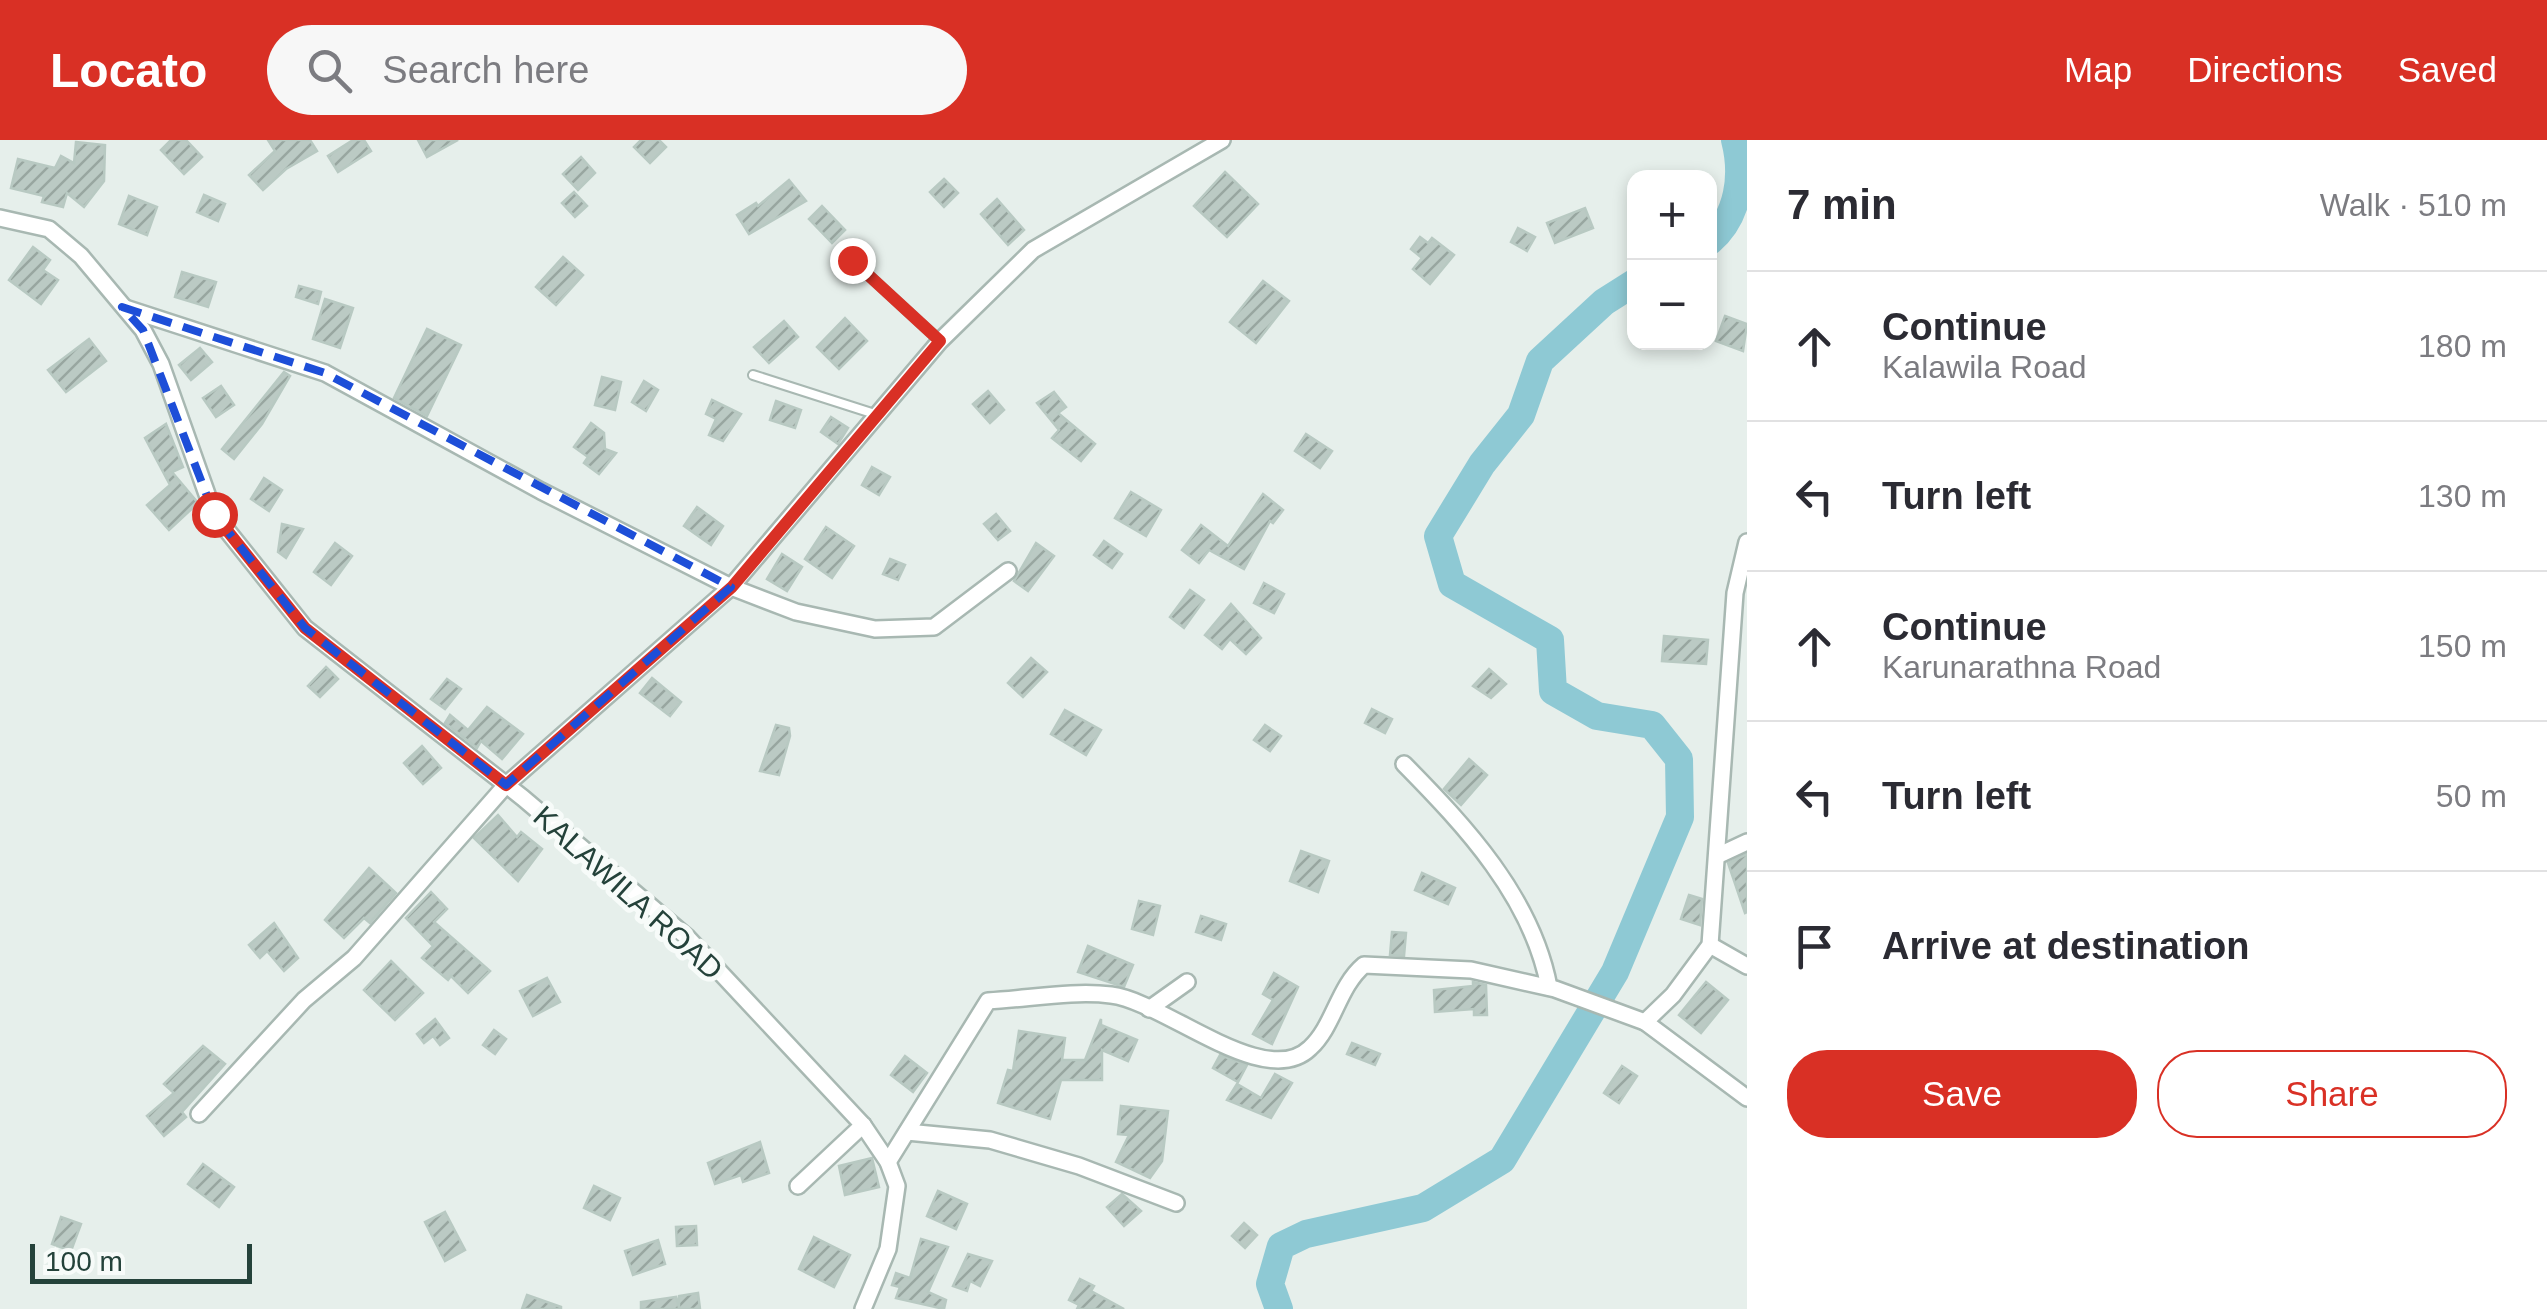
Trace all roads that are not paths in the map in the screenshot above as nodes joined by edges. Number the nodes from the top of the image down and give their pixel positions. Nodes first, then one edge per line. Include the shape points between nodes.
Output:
1 (1183, 140) edge
2 (1222, 140) edge
3 (1193, 157) junction
4 (0, 218) edge
5 (852, 260) dead end
6 (122, 307) junction
7 (940, 341) junction
8 (753, 375) dead end
9 (878, 415) junction
10 (1747, 542) edge
11 (1008, 571) dead end
12 (732, 587) junction
13 (1404, 764) dead end
14 (506, 785) junction
15 (1747, 842) edge
16 (1717, 856) junction
17 (1710, 945) junction
18 (1747, 966) edge
19 (1187, 982) dead end
20 (1552, 988) junction
21 (1149, 1009) junction
22 (1639, 1021) junction
23 (1747, 1098) edge
24 (199, 1114) dead end
25 (863, 1125) junction
26 (907, 1132) junction
27 (888, 1162) junction
28 (798, 1186) dead end
29 (1176, 1203) dead end
30 (863, 1309) edge

1 - 3 street
2 - 3 street
3 - 7 street via 1033,250
4 - 6 street, KALAWILA ROAD via 49,229
5 - 7 lane
6 - 12 street via 325,374
6 - 14 street, KALAWILA ROAD via 161,364 214,514 293,614
7 - 9 street
8 - 9 lane
9 - 12 street
10 - 16 street via 1736,592
11 - 12 street via 934,627 874,629 796,612
12 - 14 street
13 - 20 street via 1478,838 1534,938
14 - 24 street via 354,958 304,1000
14 - 25 street, KALAWILA ROAD via 688,938
15 - 16 street
16 - 17 street
17 - 18 street
17 - 22 street via 1673,995
19 - 21 street
20 - 21 street via 1471,970 1364,965 1311,1048 1271,1060 1249,1057
20 - 22 street
21 - 26 street via 1113,995 988,1001
22 - 23 street
25 - 27 street, KALAWILA ROAD
25 - 28 street
26 - 27 street
26 - 29 street via 990,1140
27 - 30 street, KALAWILA ROAD via 897,1204 888,1249

